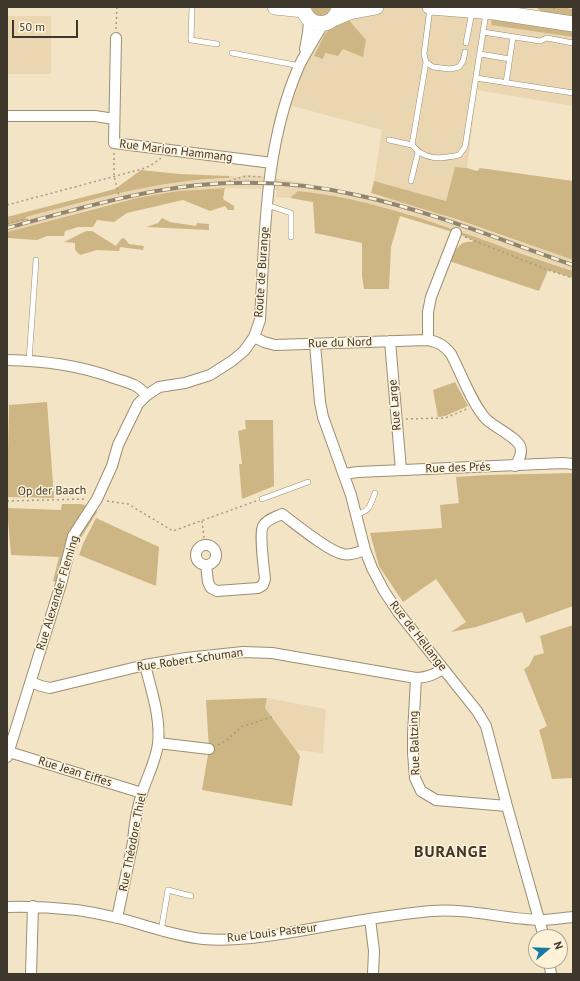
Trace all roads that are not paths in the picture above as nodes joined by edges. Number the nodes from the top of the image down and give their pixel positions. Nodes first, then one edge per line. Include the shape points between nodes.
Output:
1 (192, 7) edge
2 (275, 7) edge
3 (376, 7) edge
4 (430, 7) edge
5 (479, 11) junction
6 (528, 12) edge
7 (319, 14) edge
8 (573, 24) edge
9 (483, 32) junction
10 (513, 37) junction
11 (116, 38) dead end
12 (466, 43) dead end
13 (573, 43) edge
14 (217, 44) dead end
15 (465, 52) dead end
16 (232, 53) dead end
17 (480, 54) junction
18 (510, 59) junction
19 (301, 62) junction
20 (426, 62) junction
21 (476, 78) junction
22 (506, 83) junction
23 (573, 93) edge
24 (7, 116) edge
25 (114, 119) junction
26 (389, 140) dead end
27 (412, 145) junction
28 (418, 152) junction
29 (272, 164) junction
30 (411, 180) dead end
31 (267, 205) junction
32 (456, 233) road end
33 (290, 237) dead end
34 (36, 260) dead end
35 (254, 337) junction
36 (428, 340) junction
37 (390, 341) junction
38 (315, 344) junction
39 (7, 360) edge
40 (29, 360) junction
41 (146, 395) junction
42 (573, 464) edge
43 (515, 466) junction
44 (401, 470) junction
45 (344, 474) junction
46 (308, 482) dead end
47 (375, 493) dead end
48 (262, 499) road end
49 (357, 514) junction
50 (205, 546) road end
51 (365, 550) junction
52 (145, 665) junction
53 (443, 669) junction
54 (416, 678) junction
55 (31, 682) junction
56 (158, 743) junction
57 (209, 749) dead end
58 (8, 754) edge
59 (142, 793) junction
60 (507, 806) junction
61 (191, 896) dead end
62 (33, 906) junction
63 (7, 907) edge
64 (573, 917) edge
65 (117, 918) junction
66 (370, 919) junction
67 (540, 920) junction
68 (542, 929) edge
69 (161, 931) junction
70 (31, 974) edge
71 (373, 974) edge

1 - 14 lane via 191,40
2 - 7 main road
3 - 7 main road
4 - 5 main road
4 - 20 lane via 424,54
5 - 6 main road
5 - 9 lane
5 - 12 lane
6 - 8 main road
7 - 19 street, Route de Burange
7 - 19 street, Route de Burange via 308,34
9 - 10 lane
9 - 17 lane
10 - 13 lane via 540,41 547,38
10 - 18 lane
11 - 25 street, Rue Marion Hammang
15 - 20 lane via 459,67 433,68
16 - 19 lane
17 - 18 lane
17 - 21 lane
18 - 22 lane
19 - 29 street, Route de Burange via 285,104
20 - 27 lane
21 - 22 lane
21 - 28 lane via 465,147 459,155 433,158
22 - 23 lane
24 - 25 street via 95,116
25 - 29 street, Rue Marion Hammang via 114,143
26 - 27 lane
27 - 28 lane
28 - 30 lane
29 - 31 street, Route de Burange
31 - 33 lane via 291,213
31 - 35 street, Route de Burange via 260,320
32 - 36 street via 431,297
34 - 40 lane
35 - 38 street, Rue du Nord via 275,345
35 - 41 street, Route de Burange via 244,351 210,375 185,383 159,387
36 - 37 street, Rue du Nord
36 - 43 street, Rue du Nord via 446,346 476,404 487,419 516,439 521,452
37 - 38 street, Rue du Nord
37 - 44 street, Rue Large
38 - 45 street, Rue de Hellange via 323,417
39 - 40 street
40 - 41 street via 66,364 102,373 135,385
41 - 55 street, Rue Alexander Fleming via 138,404 118,445 112,466 97,499 73,536 68,562
42 - 43 street, Rue des Prés
43 - 44 street, Rue des Prés
44 - 45 street, Rue des Prés
45 - 49 street, Rue de Hellange
46 - 48 lane
47 - 49 lane via 369,508
49 - 51 street, Rue de Hellange
50 - 51 street via 199,548 196,554 198,560 206,565 211,588 217,591 258,588 263,585 263,526 282,514 332,550 344,555
51 - 53 street, Rue de Hellange via 384,591
52 - 54 street, Rue Robert Schuman via 243,652 272,653
52 - 55 street, Rue Robert Schuman via 50,688
52 - 56 street, Rue Théodore Thiel via 158,722
53 - 54 street, Rue Robert Schuman via 431,676
53 - 60 street, Rue de Hellange via 486,726
54 - 60 street, Rue Baltzing via 412,734 414,772 421,791 436,800
55 - 58 street, Rue Alexander Fleming
56 - 57 street
56 - 59 street, Rue Théodore Thiel
58 - 59 street, Rue Jean Eiffes
59 - 65 street, Rue Théodore Thiel
60 - 67 street, Rue de Hellange
61 - 69 lane via 168,890
62 - 63 street, Rue Louis Pasteur
62 - 65 street, Rue Louis Pasteur via 79,910
62 - 70 street
64 - 67 street, Rue Louis Pasteur
65 - 69 street, Rue Louis Pasteur
66 - 67 street, Rue Louis Pasteur via 433,911 474,912
66 - 69 street, Rue Louis Pasteur via 243,939 204,939
66 - 71 street via 374,951
67 - 68 street, Rue de Hellange

